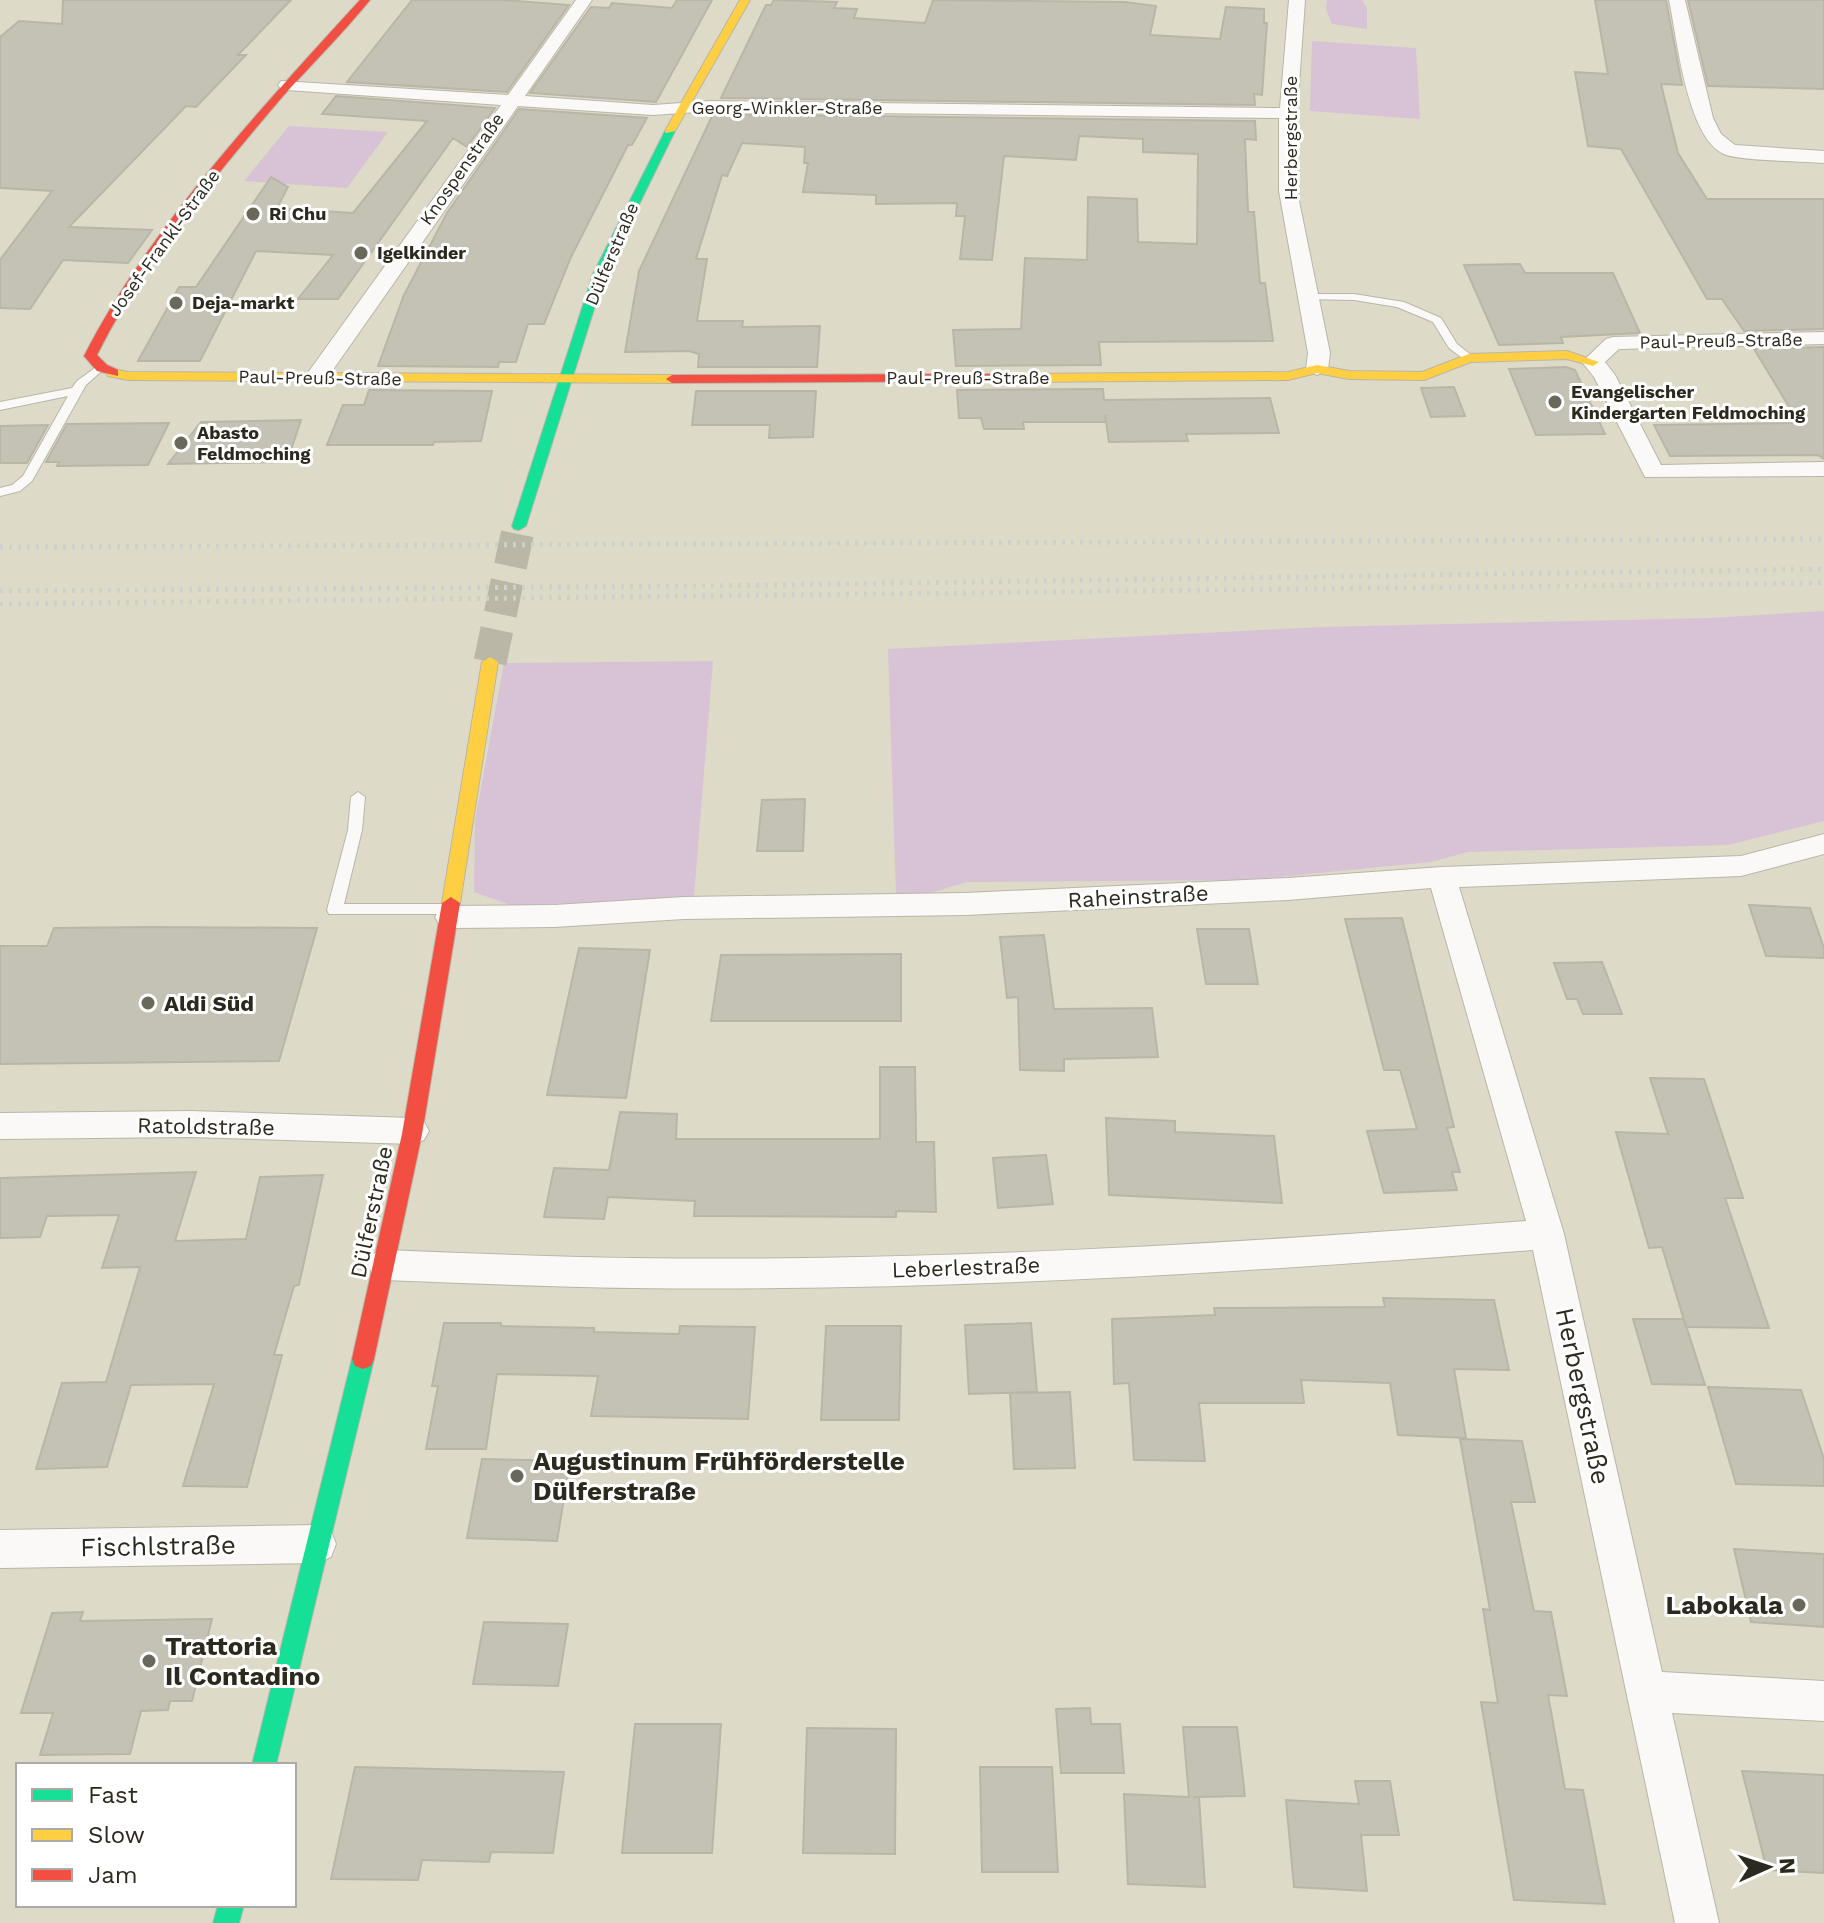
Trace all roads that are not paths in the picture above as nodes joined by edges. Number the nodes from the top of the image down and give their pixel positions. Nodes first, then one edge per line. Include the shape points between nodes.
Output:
1 (365, 0) edge
2 (584, 0) edge
3 (745, 0) edge
4 (1297, 0) edge
5 (1677, 0) edge
6 (287, 85) junction
7 (511, 100) junction
8 (682, 109) junction
9 (1288, 113) junction
10 (1824, 157) edge
11 (1309, 297) junction
12 (1824, 338) edge
13 (1469, 358) junction
14 (1593, 362) junction
15 (99, 368) junction
16 (1317, 369) junction
17 (315, 379) junction
18 (566, 380) junction
19 (77, 391) junction
20 (0, 406) edge
21 (1824, 469) edge
22 (0, 492) edge
23 (519, 526) tunnel mouth
24 (490, 662) tunnel mouth
25 (358, 797) dead end
26 (1824, 844) edge
27 (1442, 877) junction
28 (450, 914) junction
29 (0, 1126) edge
30 (413, 1131) junction
31 (1547, 1234) junction
32 (385, 1265) junction
33 (317, 1544) junction
34 (0, 1549) edge
35 (1648, 1691) junction
36 (1824, 1701) edge
37 (264, 1763) edge
38 (1697, 1923) edge

1 - 6 main road, Josef-Frankl-Straße
2 - 7 street, Knospenstraße
3 - 8 main road, Dülferstraße
4 - 9 street, Herbergstraße
5 - 10 street via 1713,137 1730,150
6 - 7 street, Georg-Winkler-Straße
6 - 15 main road, Josef-Frankl-Straße via 175,223 98,333 90,356
7 - 8 street, Georg-Winkler-Straße
7 - 17 street, Knospenstraße
8 - 9 street, Georg-Winkler-Straße
8 - 18 main road, Dülferstraße via 599,274
9 - 11 street, Herbergstraße via 1288,191
11 - 13 lane via 1400,304 1437,320 1453,346
11 - 16 street, Herbergstraße
12 - 14 street, Paul-Preuß-Straße via 1613,343
13 - 14 main road, Paul-Preuß-Straße via 1567,355
13 - 16 main road, Paul-Preuß-Straße via 1424,376
14 - 21 street via 1653,472
15 - 17 main road, Paul-Preuß-Straße via 128,376
15 - 19 lane
16 - 18 main road, Paul-Preuß-Straße via 1288,376
17 - 18 main road, Paul-Preuß-Straße
18 - 23 main road, Dülferstraße
19 - 20 lane
19 - 22 lane via 28,478
24 - 28 main road, Dülferstraße
25 - 28 lane via 335,910
26 - 27 street, Raheinstraße via 1741,866
27 - 28 street, Raheinstraße via 965,904 684,908 554,916
27 - 31 street, Herbergstraße
28 - 30 main road, Dülferstraße
29 - 30 street, Ratoldstraße via 190,1124
30 - 32 main road, Dülferstraße
31 - 32 street, Leberlestraße via 1292,1254 958,1269 634,1273
31 - 35 street, Herbergstraße
32 - 33 main road, Dülferstraße
33 - 34 street, Fischlstraße
33 - 37 main road, Dülferstraße
35 - 36 street
35 - 38 street, Herbergstraße

